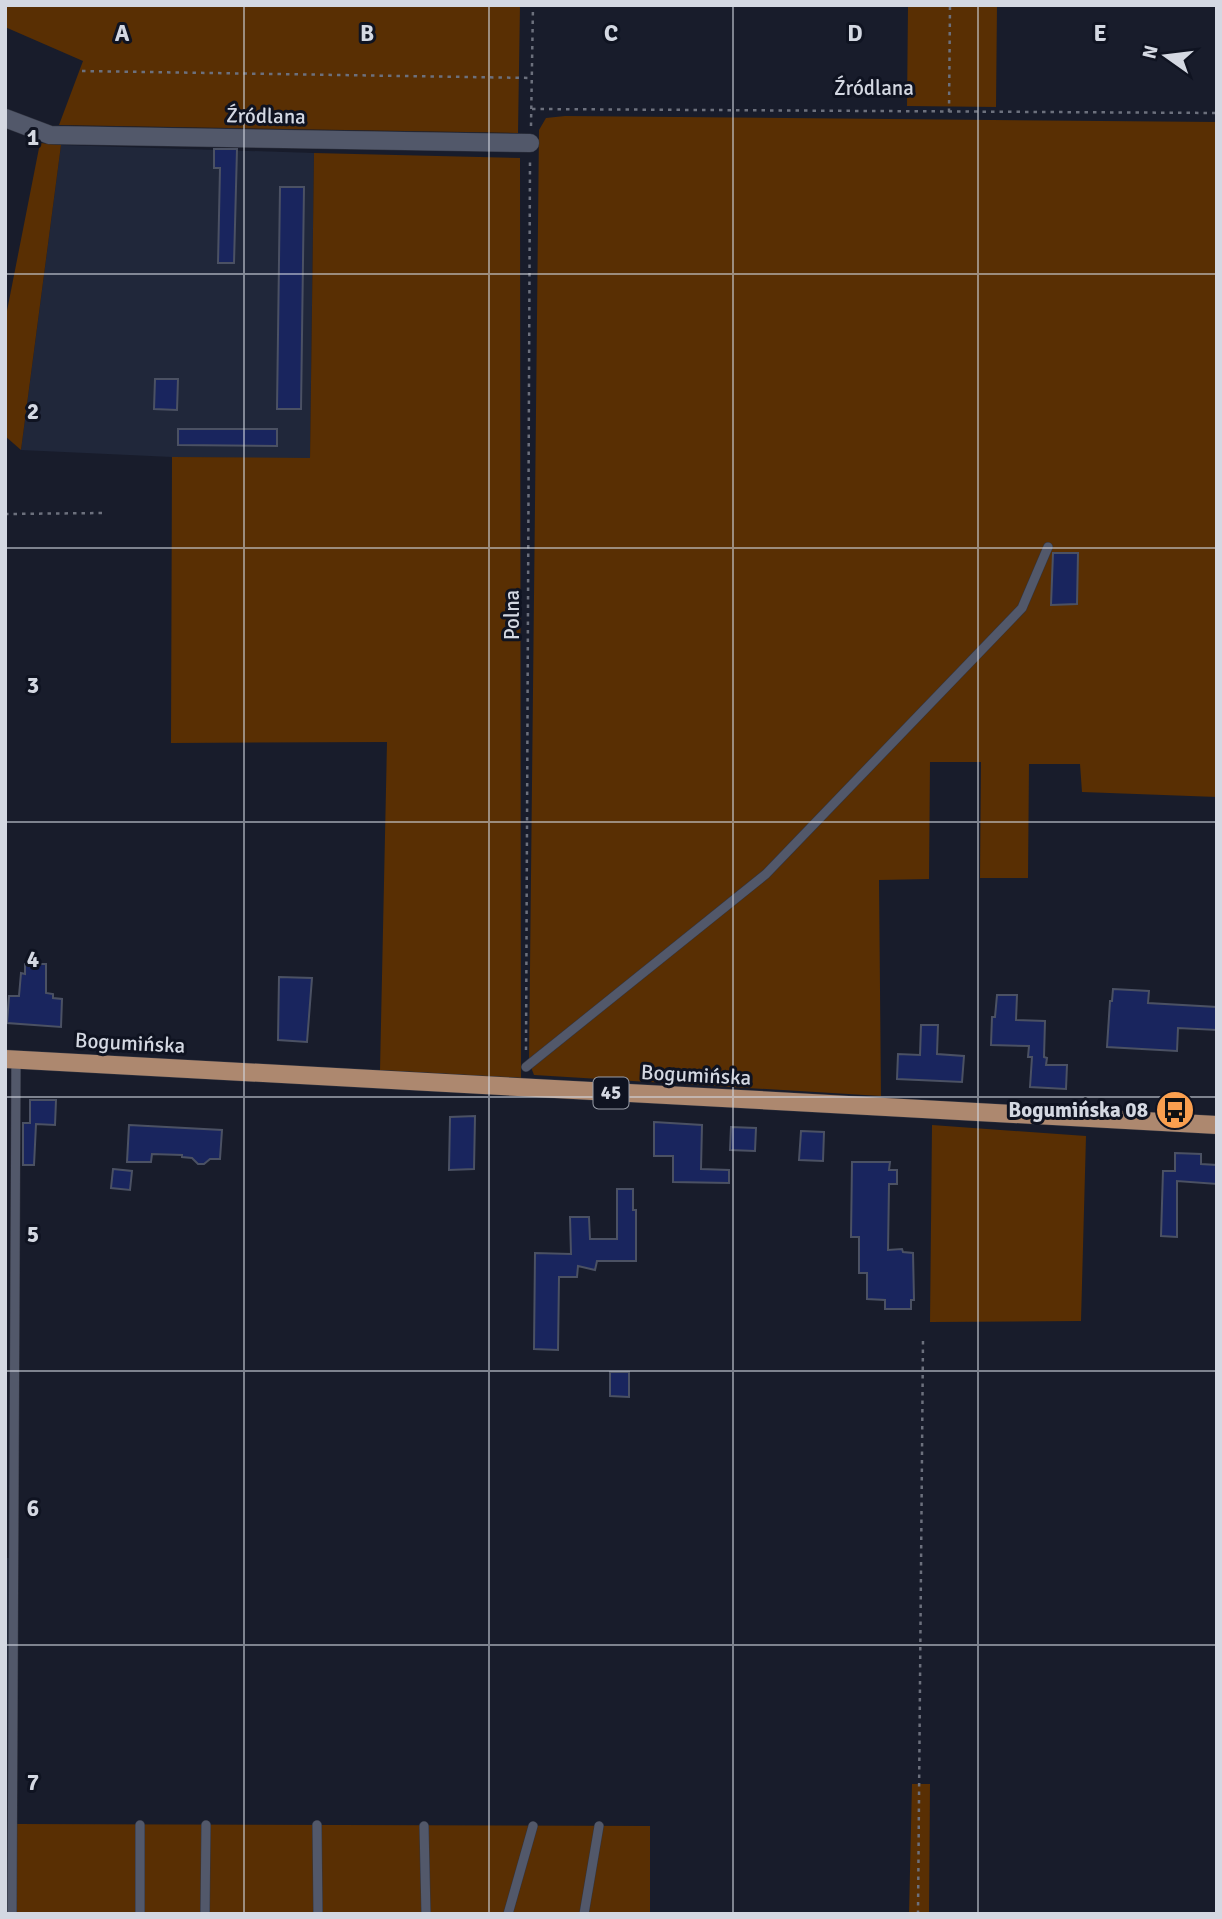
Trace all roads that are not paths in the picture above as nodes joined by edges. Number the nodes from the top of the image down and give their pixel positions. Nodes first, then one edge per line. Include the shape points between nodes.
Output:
1 (5, 118) edge
2 (530, 143) road end
3 (1048, 548) dead end
4 (11, 1060) edge
5 (526, 1067) road end
6 (1217, 1125) edge
7 (140, 1825) dead end
8 (206, 1825) dead end
9 (317, 1825) dead end
10 (424, 1826) dead end
11 (533, 1826) dead end
12 (599, 1826) dead end
13 (12, 1914) edge
14 (140, 1914) edge
15 (205, 1914) edge
16 (318, 1914) edge
17 (426, 1914) edge
18 (508, 1914) edge
19 (584, 1914) edge

1 - 2 street, Źródlana via 50,135
3 - 5 lane via 1022,608 766,874
4 - 6 main road, Bogumińska / 45
4 - 13 lane
7 - 14 lane
8 - 15 lane
9 - 16 lane
10 - 17 lane
11 - 18 lane
12 - 19 lane

